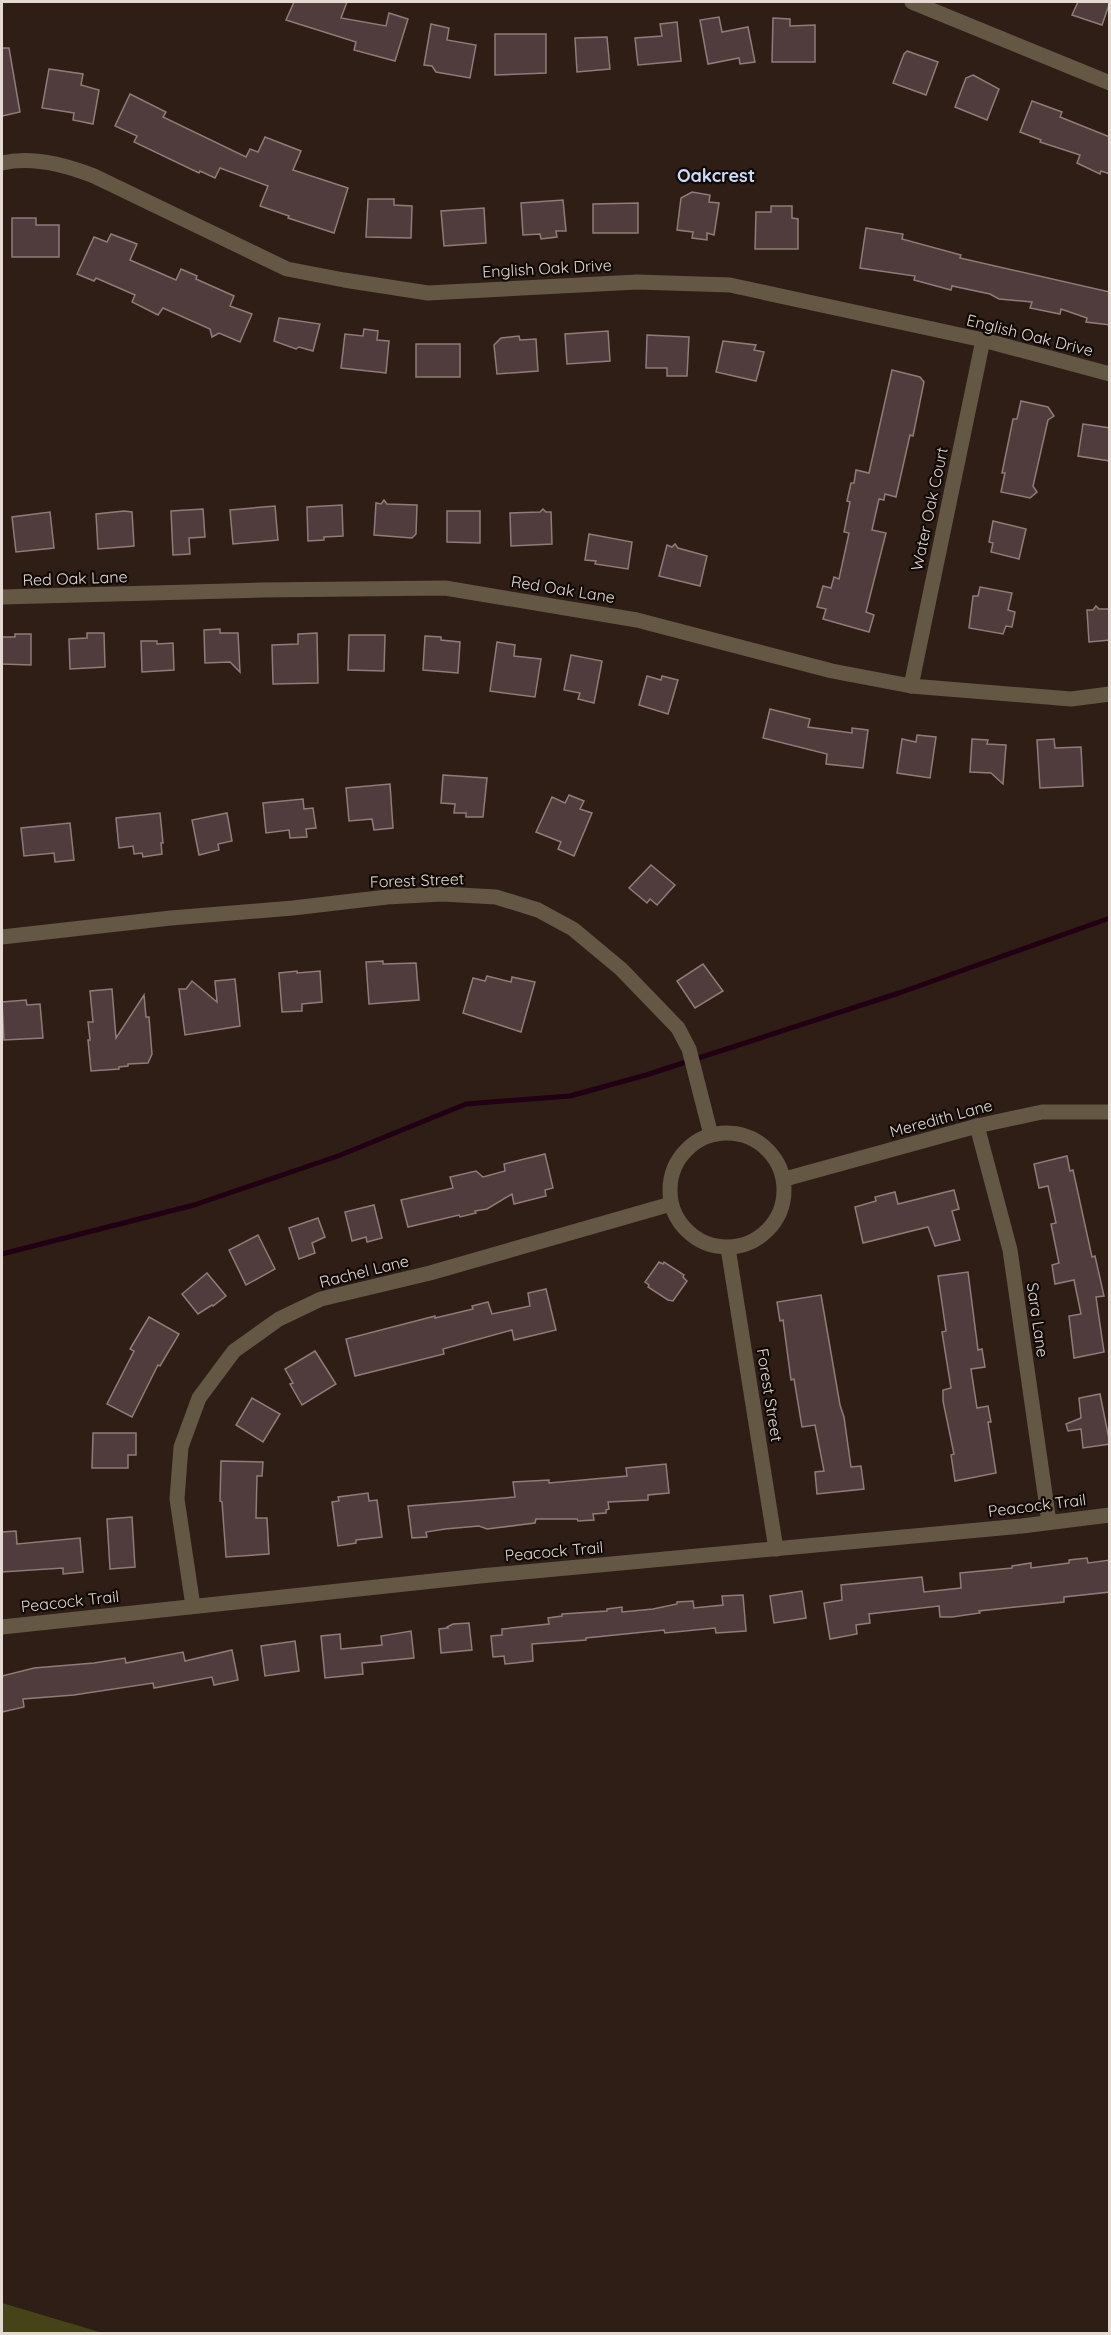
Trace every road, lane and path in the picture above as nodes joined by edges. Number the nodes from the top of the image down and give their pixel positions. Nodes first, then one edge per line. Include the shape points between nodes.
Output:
1 (912, 2) edge
2 (1110, 83) edge
3 (2, 163) edge
4 (983, 340) junction
5 (1110, 374) edge
6 (2, 597) edge
7 (911, 686) junction
8 (1110, 694) edge
9 (2, 937) edge
10 (1110, 1112) edge
11 (978, 1126) junction
12 (711, 1135) junction
13 (785, 1179) junction
14 (671, 1204) junction
15 (728, 1248) junction
16 (1110, 1515) edge
17 (1049, 1522) junction
18 (776, 1549) junction
19 (193, 1606) junction
20 (2, 1627) edge

1 - 2 street
3 - 4 street, English Oak Drive via 12,160 68,165 287,269 345,280 428,293 637,282 730,285
4 - 5 street, English Oak Drive
4 - 7 street, Water Oak Court
6 - 7 street, Red Oak Lane via 446,588 637,620
7 - 8 street, Red Oak Lane via 1071,699
9 - 12 street, Forest Street via 387,897 496,897 538,910 573,929 621,969 678,1028 689,1048
10 - 11 street, Meredith Lane via 1042,1112
11 - 13 street, Meredith Lane
11 - 17 street, Sara Lane via 1010,1250
12 - 13 street via 730,1132 749,1136 766,1146
12 - 14 street via 682,1154 673,1170
13 - 15 street via 785,1199 772,1226 748,1244
14 - 15 street via 686,1231 713,1246
14 - 19 street, Rachel Lane via 430,1273 321,1299 279,1318 234,1351 199,1398 181,1447 177,1499
15 - 18 street, Forest Street
16 - 17 street, Peacock Trail
17 - 18 street, Peacock Trail
18 - 19 street, Peacock Trail
19 - 20 street, Peacock Trail

